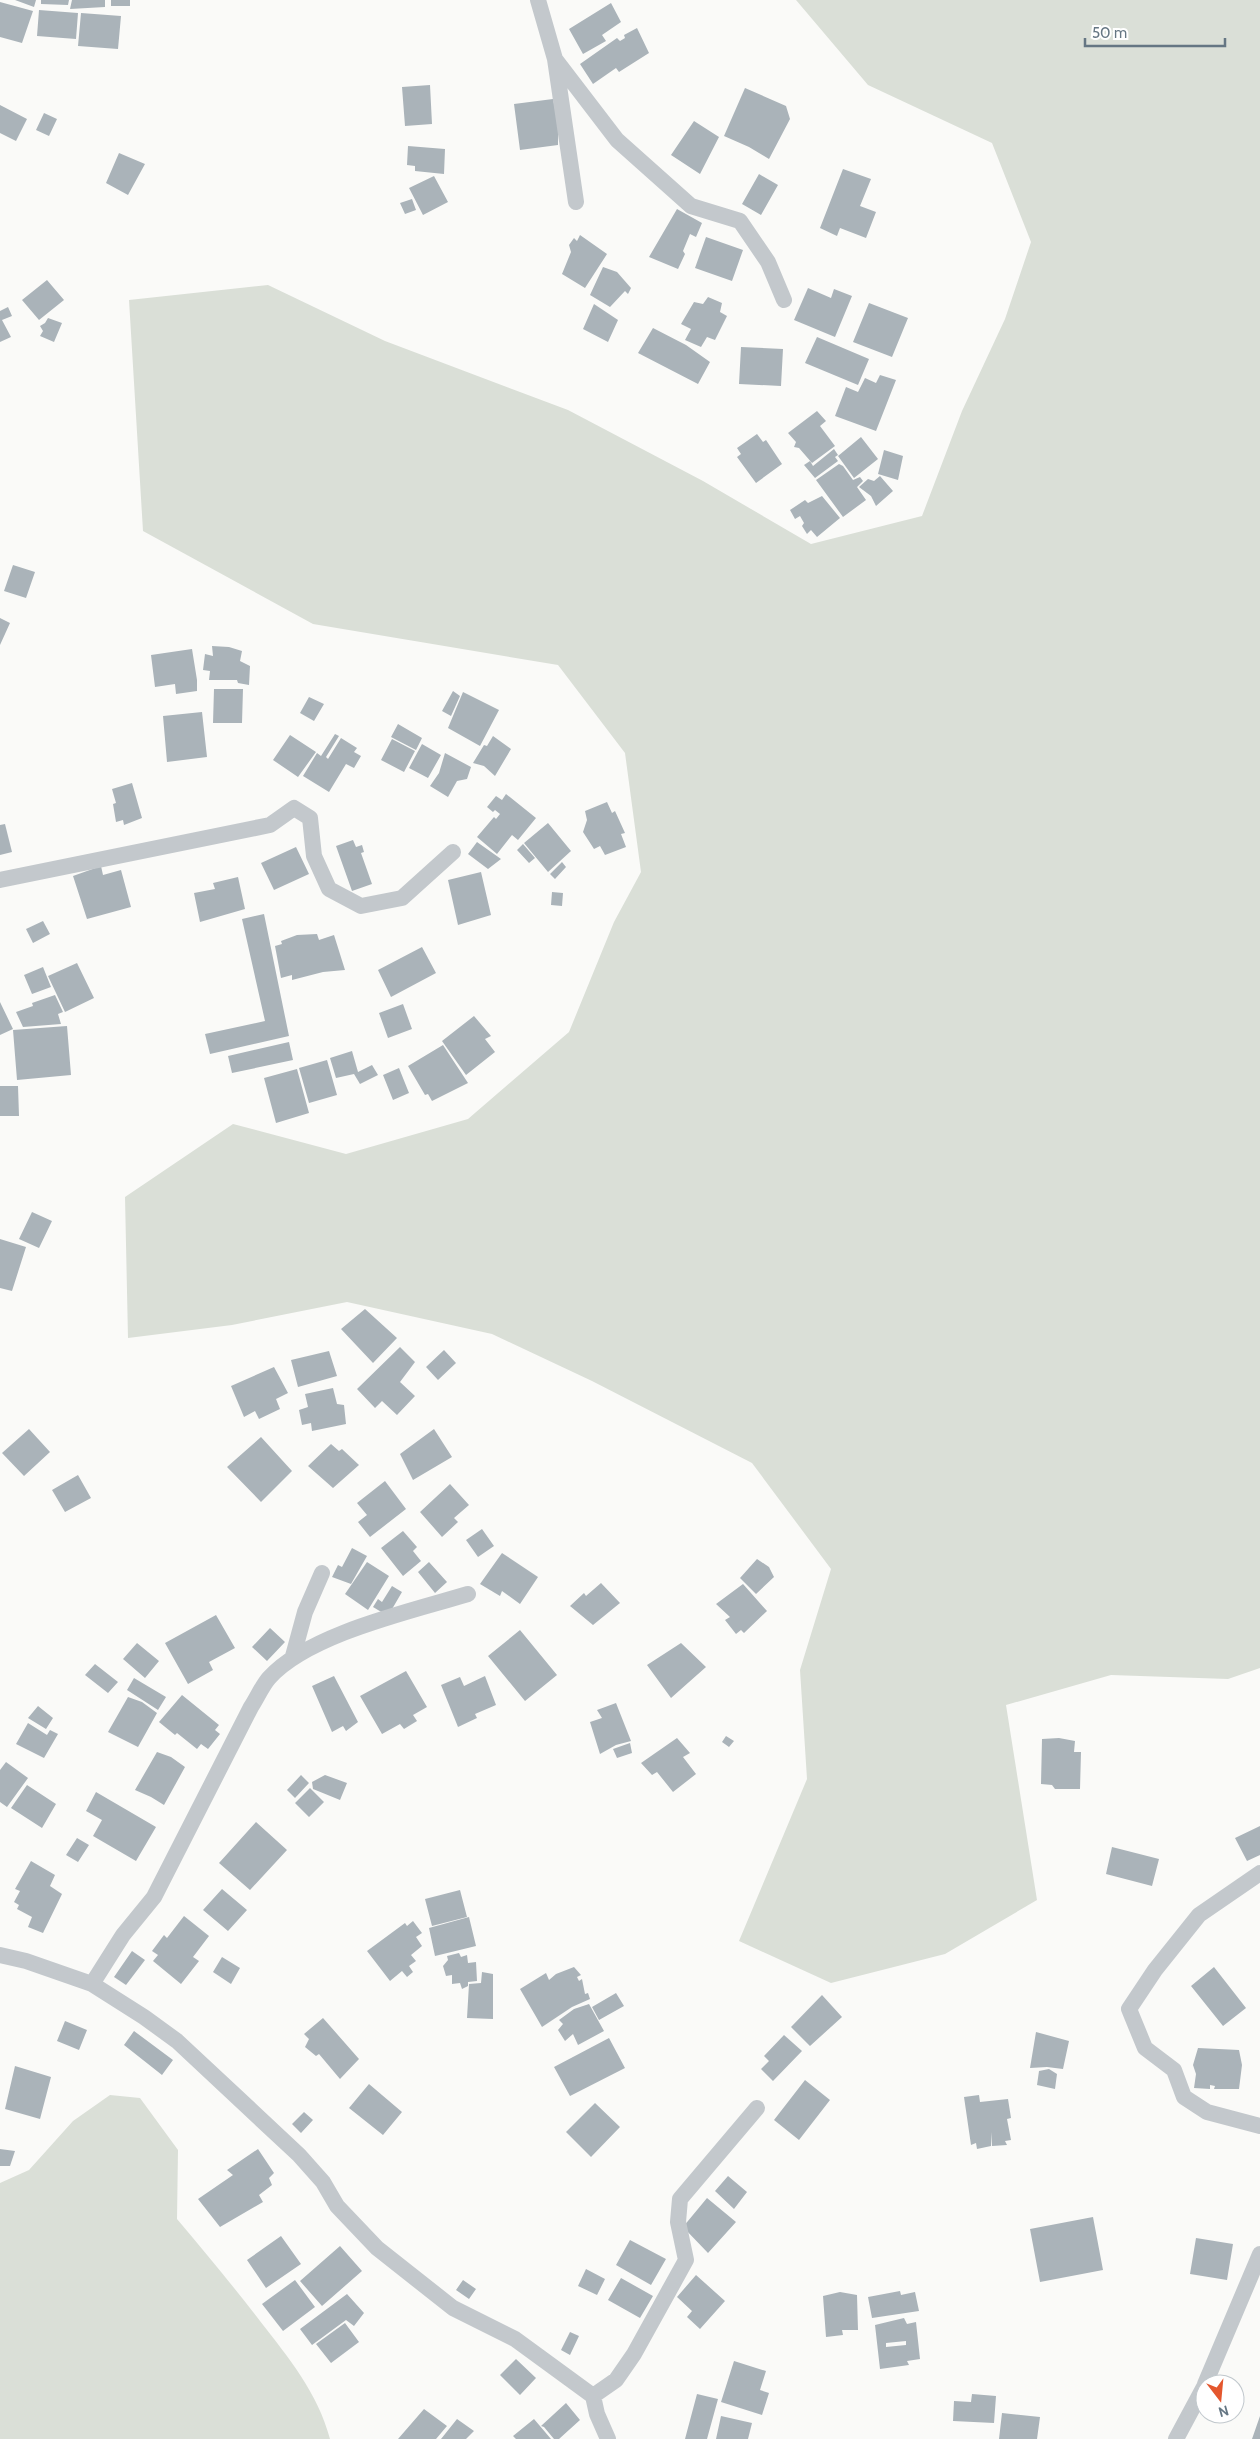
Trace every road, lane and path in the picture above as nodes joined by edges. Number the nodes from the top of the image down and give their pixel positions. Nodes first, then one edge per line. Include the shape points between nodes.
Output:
1 (538, 0) edge
2 (555, 59) junction
3 (576, 202) dead end
4 (784, 300) dead end
5 (453, 852) dead end
6 (0, 880) edge
7 (322, 1573) dead end
8 (468, 1594) dead end
9 (293, 1656) junction
10 (1260, 1873) edge
11 (0, 1955) edge
12 (92, 1984) junction
13 (757, 2108) dead end
14 (1260, 2126) edge
15 (1260, 2254) edge
16 (1209, 2374) edge
17 (593, 2396) junction
18 (1195, 2403) edge
19 (608, 2439) edge
20 (1176, 2439) edge

1 - 2 street
2 - 3 street
2 - 4 street via 616,140 691,206 740,221 768,262
5 - 6 street via 402,898 361,906 329,889 314,856 310,818 294,808 270,825
7 - 9 street via 305,1612
8 - 9 street via 336,1636
9 - 12 street via 269,1678 251,1707 154,1898 124,1935
10 - 14 street via 1200,1915 1155,1970 1129,2009 1145,2048 1174,2070 1184,2096 1207,2112
11 - 12 street
12 - 17 street via 177,2041 304,2160 323,2182 337,2206 377,2248 453,2308 515,2339
13 - 17 street via 680,2199 678,2222 686,2260 634,2354 616,2380
15 - 16 street
17 - 19 street
18 - 20 street

